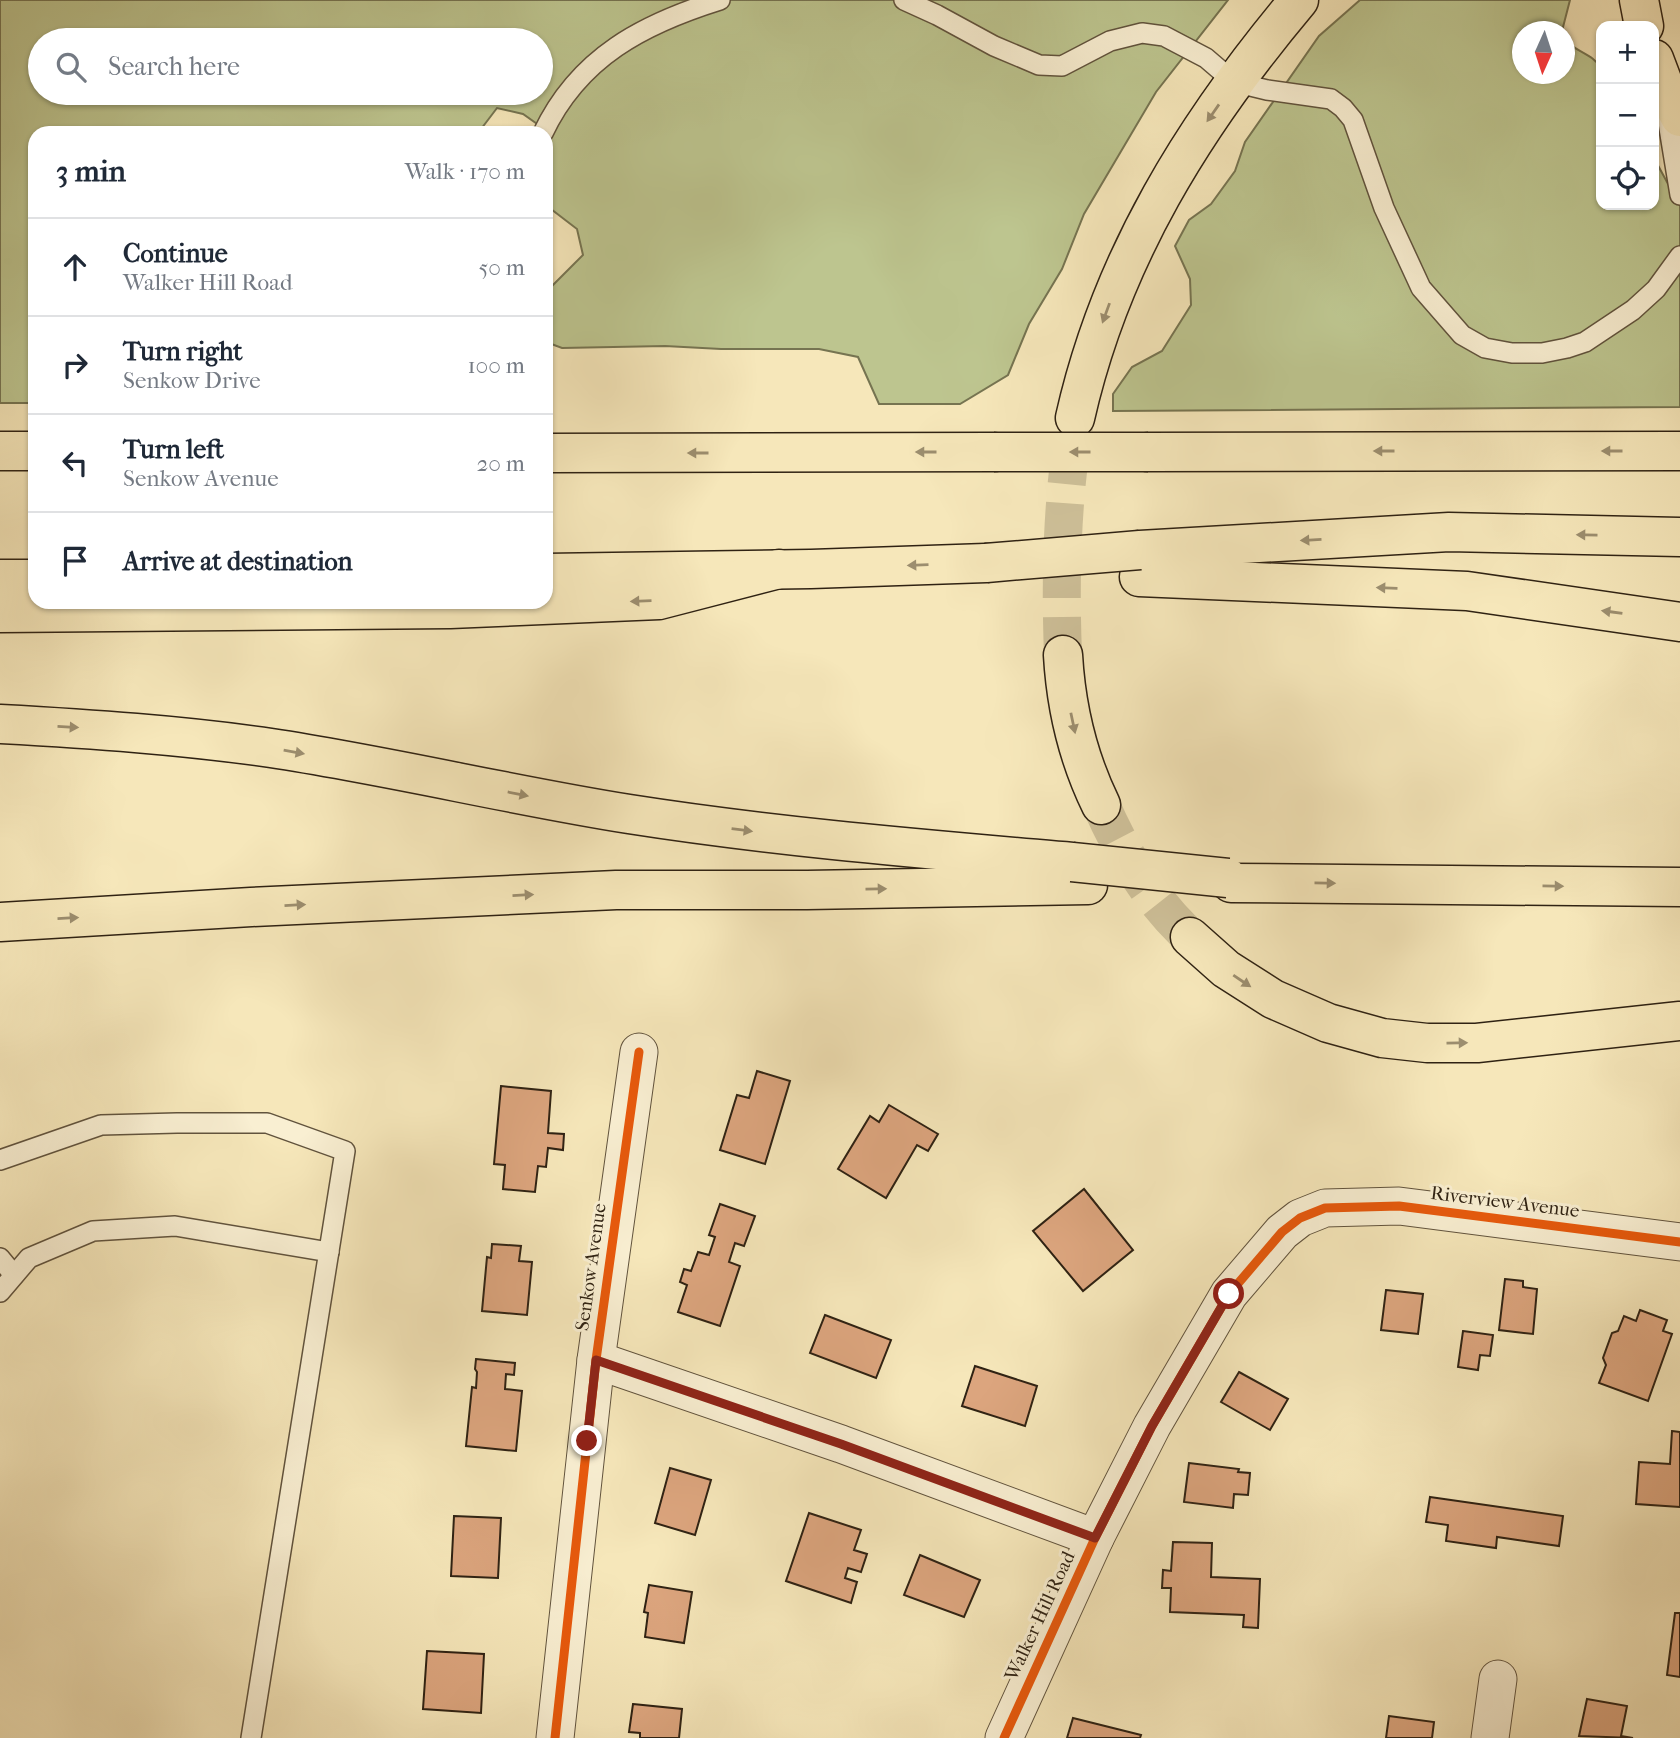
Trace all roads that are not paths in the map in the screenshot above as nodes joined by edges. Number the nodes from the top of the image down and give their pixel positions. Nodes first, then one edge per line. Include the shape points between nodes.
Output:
1 (720, 0) edge
2 (904, 0) edge
3 (1299, 0) edge
4 (1639, 0) edge
5 (1643, 21) edge
6 (1659, 71) edge
7 (1659, 78) edge
8 (1234, 82) junction
9 (1680, 117) edge
10 (547, 126) edge
11 (1680, 195) edge
12 (1678, 256) edge
13 (1075, 418) tunnel mouth
14 (0, 451) edge
15 (28, 451) edge
16 (1680, 451) edge
17 (553, 453) edge
18 (1680, 537) edge
19 (1140, 564) junction
20 (779, 569) junction
21 (553, 573) edge
22 (0, 579) edge
23 (28, 579) edge
24 (553, 605) edge
25 (450, 609) edge
26 (0, 613) edge
27 (1680, 622) edge
28 (1063, 655) tunnel mouth
29 (0, 724) edge
30 (1101, 805) tunnel mouth
31 (1080, 874) junction
32 (1680, 887) edge
33 (0, 922) edge
34 (1191, 936) tunnel mouth
35 (1680, 1021) edge
36 (639, 1052) dead end
37 (0, 1160) edge
38 (1325, 1208) joint
39 (1680, 1242) edge
40 (328, 1252) junction
41 (0, 1258) edge
42 (14, 1275) junction
43 (0, 1292) edge
44 (596, 1360) junction
45 (1095, 1538) junction
46 (1498, 1679) dead end
47 (251, 1738) edge
48 (555, 1738) edge
49 (1004, 1738) edge
50 (1490, 1738) edge

1 - 10 lane via 635,34 613,49 568,89
2 - 8 lane via 1039,65 1062,66 1110,41 1142,33 1164,36 1206,58
3 - 8 highway
4 - 5 highway
6 - 9 highway
7 - 11 lane
8 - 12 lane via 1331,99 1343,108 1353,120 1384,208 1420,288 1462,335 1485,348 1542,352 1585,342 1656,289
8 -> 13 highway via 1140,231 1106,313
14 - 15 highway
16 -> 17 highway, bridge
18 -> 19 highway via 1449,532
19 -> 20 highway, bridge via 1030,559
27 -> 19 highway via 1467,591
20 - 21 highway
20 -> 24 highway via 659,600
22 - 23 highway
25 -> 26 highway
28 -> 30 highway via 1076,738
29 -> 31 highway via 88,728 298,752 660,819
31 -> 32 highway, bridge via 1239,881
33 -> 31 highway via 616,890 807,890
34 -> 35 highway via 1226,969 1273,999 1328,1023 1390,1039 1477,1043
36 - 44 street, Senkow Avenue
37 - 40 lane via 101,1125 267,1123 345,1151
38 - 39 street, Riverview Avenue via 1399,1206
38 - 45 street, Walker Hill Road via 1282,1232 1229,1294 1152,1426
40 - 42 lane via 176,1226 93,1231 29,1258
40 - 47 lane
41 - 42 lane
42 - 43 lane
44 - 45 street
44 - 48 street, Senkow Avenue
45 - 49 street, Walker Hill Road
46 - 50 street

